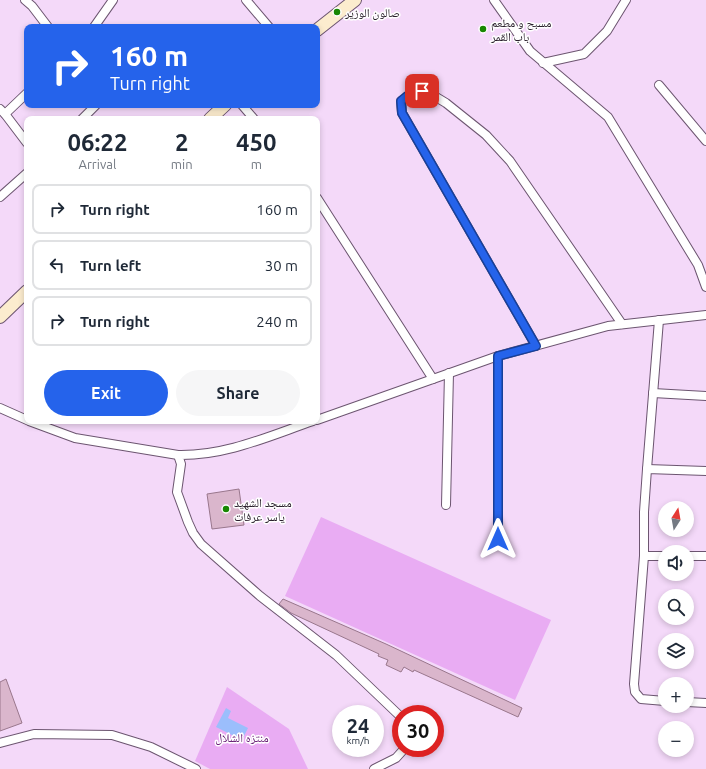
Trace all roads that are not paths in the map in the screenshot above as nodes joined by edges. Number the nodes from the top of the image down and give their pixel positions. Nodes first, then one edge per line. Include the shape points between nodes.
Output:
1 (25, 0) edge
2 (113, 0) edge
3 (246, 0) edge
4 (353, 0) edge
5 (494, 0) edge
6 (626, 0) edge
7 (46, 24) edge
8 (96, 24) edge
9 (266, 24) edge
10 (320, 28) edge
11 (543, 63) junction
12 (660, 85) dead end
13 (24, 95) edge
14 (93, 108) edge
15 (222, 108) edge
16 (245, 108) edge
17 (3, 112) edge
18 (85, 116) edge
19 (213, 116) edge
20 (251, 116) edge
21 (24, 139) edge
22 (706, 141) edge
23 (24, 176) edge
24 (0, 197) edge
25 (320, 203) edge
26 (706, 287) edge
27 (24, 294) edge
28 (706, 315) edge
29 (0, 317) edge
30 (659, 320) junction
31 (622, 324) junction
32 (536, 346) junction
33 (498, 356) junction
34 (449, 373) junction
35 (433, 379) junction
36 (653, 394) junction
37 (706, 396) edge
38 (0, 408) edge
39 (24, 419) edge
40 (320, 419) edge
41 (36, 424) edge
42 (304, 424) edge
43 (178, 455) junction
44 (647, 469) junction
45 (706, 471) edge
46 (446, 505) dead end
47 (498, 539) dead end
48 (644, 556) junction
49 (658, 556) edge
50 (694, 556) edge
51 (706, 556) edge
52 (658, 700) edge
53 (694, 702) edge
54 (706, 703) edge
55 (392, 708) edge
56 (0, 743) edge
57 (397, 757) edge
58 (187, 767) edge
59 (196, 769) edge
60 (374, 769) edge

1 - 7 street
2 - 8 street
3 - 9 street
4 - 10 street
5 - 11 street via 530,51
6 - 11 street via 608,31 584,54
11 - 26 street via 608,118 698,265
12 - 22 street
13 - 17 street
14 - 18 street
15 - 19 street
16 - 20 street
17 - 21 street
23 - 24 street
25 - 35 street
27 - 29 street
28 - 30 street
30 - 31 street
30 - 36 street
31 - 32 street
31 - 32 street via 510,161 486,135 437,97 422,91 407,96 401,101 402,113
32 - 33 street
33 - 34 street
33 - 47 street
34 - 35 street
34 - 46 street
35 - 40 street
36 - 37 street
36 - 44 street
38 - 39 street
41 - 43 street via 75,438
42 - 43 street via 230,450 213,454
43 - 55 street via 181,464 178,492 188,522 201,544 260,596 336,655
44 - 45 street
44 - 48 street
48 - 49 street
48 - 52 street via 634,684 635,692 641,699
50 - 51 street
53 - 54 street
56 - 58 street via 34,734 112,735 151,747
57 - 60 street
58 - 59 street

